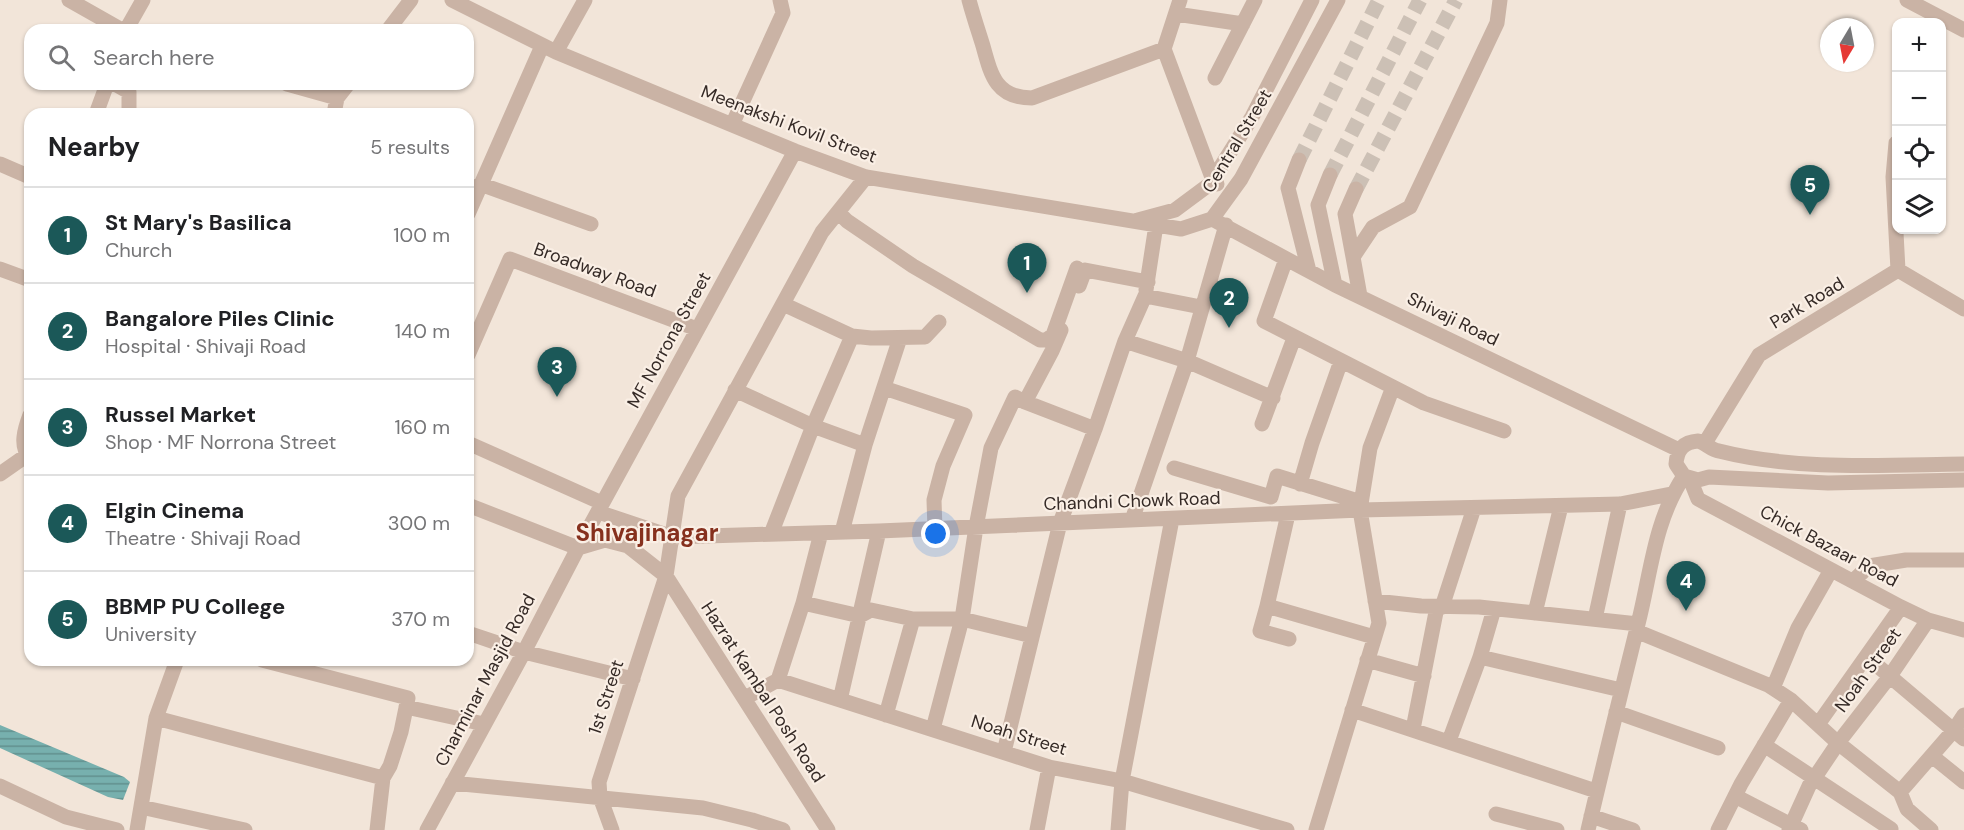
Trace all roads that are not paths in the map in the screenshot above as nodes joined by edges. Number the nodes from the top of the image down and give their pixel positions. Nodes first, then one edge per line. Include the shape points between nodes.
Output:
1 (69, 0) edge
2 (143, 0) edge
3 (411, 0) edge
4 (452, 0) edge
5 (585, 0) edge
6 (780, 0) edge
7 (969, 0) edge
8 (1255, 0) edge
9 (1312, 0) edge
10 (1338, 0) edge
11 (1500, 0) edge
12 (1907, 0) edge
13 (1178, 7) edge
14 (1948, 22) junction
15 (113, 24) edge
16 (128, 24) edge
17 (393, 24) edge
18 (1243, 24) junction
19 (1946, 26) edge
20 (1964, 30) edge
21 (549, 49) junction
22 (1164, 49) junction
23 (1215, 78) dead end
24 (105, 90) edge
25 (126, 90) edge
26 (308, 90) edge
27 (343, 90) edge
28 (337, 98) junction
29 (98, 108) edge
30 (129, 108) edge
31 (335, 108) edge
32 (732, 125) junction
33 (795, 151) junction
34 (1299, 160) tunnel mouth
35 (0, 164) edge
36 (24, 174) edge
37 (1330, 175) tunnel mouth
38 (866, 177) junction
39 (1213, 180) junction
40 (1893, 180) edge
41 (480, 184) junction
42 (1356, 189) tunnel mouth
43 (1229, 194) junction
44 (474, 199) edge
45 (838, 213) junction
46 (1132, 222) junction
47 (1219, 222) junction
48 (591, 224) dead end
49 (1155, 225) junction
50 (1353, 257) junction
51 (1286, 259) junction
52 (1077, 268) dead end
53 (0, 269) edge
54 (1898, 270) junction
55 (1309, 271) junction
56 (24, 278) edge
57 (1335, 285) junction
58 (1147, 289) junction
59 (1360, 296) junction
60 (783, 304) junction
61 (1201, 308) junction
62 (1964, 309) edge
63 (939, 322) dead end
64 (698, 329) junction
65 (852, 336) junction
66 (900, 338) junction
67 (1294, 338) junction
68 (474, 341) edge
69 (1125, 341) junction
70 (1187, 361) junction
71 (1341, 361) junction
72 (1393, 387) junction
73 (884, 388) junction
74 (735, 390) junction
75 (1273, 398) junction
76 (1025, 402) junction
77 (1262, 424) dead end
78 (813, 426) junction
79 (1095, 429) junction
80 (1504, 430) dead end
81 (865, 445) junction
82 (474, 446) edge
83 (1710, 447) junction
84 (1679, 450) junction
85 (24, 458) edge
86 (1964, 464) edge
87 (1174, 468) dead end
88 (1, 471) edge
89 (1687, 477) junction
90 (1709, 477) junction
91 (1964, 480) edge
92 (1300, 484) junction
93 (1671, 494) junction
94 (1620, 504) junction
95 (1361, 506) junction
96 (1561, 506) junction
97 (474, 507) edge
98 (600, 507) junction
99 (1474, 508) junction
100 (1287, 514) junction
101 (1172, 519) junction
102 (1132, 520) junction
103 (1060, 523) junction
104 (976, 526) junction
105 (935, 529) junction
106 (879, 531) junction
107 (842, 532) junction
108 (821, 533) junction
109 (771, 534) junction
110 (673, 537) junction
111 (578, 548) junction
112 (1964, 560) edge
113 (1831, 570) junction
114 (666, 576) junction
115 (1853, 581) junction
116 (1375, 601) junction
117 (803, 603) junction
118 (1267, 606) junction
119 (1439, 607) junction
120 (1901, 607) junction
121 (1494, 609) junction
122 (1534, 613) junction
123 (860, 616) junction
124 (913, 619) junction
125 (962, 619) junction
126 (1595, 620) junction
127 (1928, 620) junction
128 (1637, 627) junction
129 (1964, 630) edge
130 (474, 635) edge
131 (1032, 636) junction
132 (1374, 638) junction
133 (1289, 639) dead end
134 (524, 652) junction
135 (1480, 657) junction
136 (1867, 657) junction
137 (1367, 660) junction
138 (175, 666) edge
139 (294, 666) edge
140 (1424, 676) junction
141 (1890, 676) junction
142 (633, 680) junction
143 (778, 680) junction
144 (1773, 688) junction
145 (1621, 690) junction
146 (745, 698) junction
147 (840, 700) junction
148 (1791, 700) junction
149 (406, 707) junction
150 (1352, 710) junction
151 (1616, 712) junction
152 (886, 715) junction
153 (1964, 715) edge
154 (156, 718) junction
155 (1819, 723) junction
156 (484, 724) junction
157 (933, 729) junction
158 (1413, 729) junction
159 (1959, 734) edge
160 (1449, 741) junction
161 (1838, 743) junction
162 (1764, 745) junction
163 (1718, 748) dead end
164 (1004, 752) junction
165 (1932, 756) junction
166 (1049, 767) junction
167 (1815, 777) junction
168 (383, 778) junction
169 (1122, 781) junction
170 (1964, 782) edge
171 (452, 783) junction
172 (0, 786) edge
173 (1596, 791) junction
174 (1900, 792) junction
175 (1735, 796) junction
176 (600, 797) junction
177 (141, 807) junction
178 (1907, 809) junction
179 (1496, 814) dead end
180 (1589, 823) edge
181 (64, 824) edge
182 (1794, 828) edge
183 (117, 830) edge
184 (137, 830) edge
185 (246, 830) edge
186 (377, 830) edge
187 (427, 830) edge
188 (612, 830) edge
189 (783, 830) edge
190 (828, 830) edge
191 (1037, 830) edge
192 (1118, 830) edge
193 (1287, 830) edge
194 (1316, 830) edge
195 (1557, 830) edge
196 (1633, 830) edge
197 (1718, 830) edge
198 (1891, 830) edge
199 (1931, 830) edge

1 - 15 street
2 - 16 street
3 - 17 street
4 - 21 street, Meenakshi Kovil Street
5 - 21 street
6 - 32 street via 783,13
7 - 22 street via 992,78 1015,97 1032,99
8 - 18 street
9 - 39 street, Central Street via 1252,117
10 - 43 street, Central Street
11 - 50 street via 1497,23 1410,207 1372,227
12 - 14 street
13 - 18 street
13 - 22 street
14 - 19 street
14 - 20 street
18 - 23 street
21 - 32 street, Meenakshi Kovil Street
21 - 41 street
22 - 39 street
24 - 29 street
25 - 30 street via 129,92
26 - 28 street
27 - 28 street
28 - 31 street
32 - 33 street, Meenakshi Kovil Street
33 - 38 street, Meenakshi Kovil Street
33 - 64 street, MF Norrona Street
34 - 55 street via 1288,188
35 - 36 street
37 - 57 street via 1318,205
38 - 45 street
38 - 46 street, Meenakshi Kovil Street
39 - 43 street
39 - 46 street, Central Street via 1175,210
40 - 54 street
41 - 44 street
41 - 48 street
42 - 50 street via 1345,214
43 - 47 street, Central Street
45 - 52 street via 913,266 1040,340 1053,334
45 - 60 street via 822,232
46 - 49 street, Central Street
47 - 49 street, Central Street via 1181,229
47 - 51 street, Shivaji Road
47 - 61 street
49 - 58 street
50 - 59 street
51 - 55 street, Shivaji Road
51 - 67 street via 1264,321
53 - 56 street
54 - 62 street
54 - 83 street, Park Road via 1759,355
55 - 57 street, Shivaji Road
57 - 59 street, Shivaji Road
58 - 61 street
58 - 69 street
58 - 76 street via 1085,270 1052,351
59 - 84 street, Shivaji Road
60 - 65 street
60 - 74 street
61 - 70 street
63 - 66 street via 924,337
64 - 68 street, Broadway Road via 510,259
64 - 98 street, MF Norrona Street
65 - 66 street
65 - 78 street
66 - 73 street
67 - 71 street
67 - 75 street
69 - 70 street
69 - 79 street
70 - 75 street
70 - 102 street
71 - 72 street
71 - 92 street
72 - 80 street via 1424,403
72 - 95 street via 1370,448
73 - 81 street
73 - 105 street via 965,415 943,466 934,500
74 - 78 street
74 - 110 street via 678,496
75 - 77 street
76 - 79 street
76 - 104 street via 1014,398 992,448
78 - 81 street
78 - 109 street
79 - 103 street
81 - 107 street
82 - 98 street
83 - 84 street via 1698,441
83 - 86 street via 1752,458 1821,465
83 - 90 street via 1715,462
84 - 89 street via 1676,464
85 - 88 street
87 - 92 street via 1271,497 1277,476
89 - 90 street
89 - 93 street
89 - 113 street, Chick Bazaar Road via 1698,499
90 - 91 street via 1828,483
92 - 95 street
93 - 94 street, Chandni Chowk Road
93 - 128 street via 1654,542
94 - 96 street, Chandni Chowk Road
94 - 126 street
95 - 99 street, Chandni Chowk Road
95 - 100 street, Chandni Chowk Road
95 - 116 street
96 - 99 street, Chandni Chowk Road
96 - 122 street
97 - 111 street
98 - 110 street, Chandni Chowk Road
98 - 111 street, MF Norrona Street
99 - 119 street
100 - 101 street, Chandni Chowk Road
100 - 118 street
101 - 102 street, Chandni Chowk Road
101 - 169 street
102 - 103 street, Chandni Chowk Road
103 - 104 street, Chandni Chowk Road
103 - 131 street
104 - 105 street, Chandni Chowk Road
104 - 125 street
105 - 106 street, Chandni Chowk Road
106 - 107 street, Chandni Chowk Road
106 - 123 street
107 - 108 street, Chandni Chowk Road
108 - 109 street, Chandni Chowk Road
108 - 117 street
109 - 110 street, Chandni Chowk Road
110 - 114 street
111 - 114 street, Hazrat Kambal Posh Road via 605,540 628,546
111 - 134 street, Charminar Masjid Road
112 - 115 street via 1906,560 1869,566
113 - 115 street, Chick Bazaar Road
113 - 144 street via 1798,628
114 - 142 street, 1st Street
114 - 146 street, Hazrat Kambal Posh Road
115 - 120 street, Chick Bazaar Road
116 - 119 street
116 - 132 street via 1379,622
117 - 123 street
117 - 143 street
118 - 132 street
118 - 133 street via 1260,631
119 - 121 street
119 - 140 street
120 - 127 street, Chick Bazaar Road
120 - 136 street
121 - 122 street
121 - 135 street
122 - 126 street
123 - 124 street via 871,610
123 - 147 street
124 - 125 street
124 - 152 street
125 - 131 street
125 - 157 street
126 - 128 street
127 - 129 street, Chick Bazaar Road
127 - 141 street, Noah Street
128 - 144 street
128 - 145 street
130 - 134 street
131 - 164 street
132 - 137 street
134 - 142 street
134 - 156 street, Charminar Masjid Road
135 - 145 street
135 - 160 street
136 - 141 street
136 - 155 street
137 - 140 street
137 - 150 street
138 - 154 street
139 - 149 street via 408,698
140 - 158 street
141 - 159 street
141 - 161 street, Noah Street
142 - 176 street, 1st Street via 599,782
143 - 146 street
143 - 147 street, Noah Street
144 - 148 street
145 - 151 street
146 - 190 street, Hazrat Kambal Posh Road
147 - 152 street, Noah Street
148 - 155 street
148 - 162 street
149 - 156 street
149 - 168 street
150 - 158 street
150 - 194 street
151 - 163 street
151 - 173 street
152 - 157 street, Noah Street
153 - 159 street
154 - 168 street
154 - 177 street
155 - 161 street
156 - 171 street, Charminar Masjid Road
157 - 164 street, Noah Street
158 - 160 street
159 - 165 street
160 - 173 street
161 - 167 street, Noah Street
161 - 174 street
162 - 167 street
162 - 175 street
164 - 166 street, Noah Street
165 - 170 street
165 - 174 street
166 - 169 street, Noah Street
166 - 191 street
167 - 182 street, Noah Street
167 - 198 street
168 - 186 street
169 - 192 street
169 - 193 street, Noah Street
171 - 176 street
171 - 187 street, Charminar Masjid Road
172 - 181 street
173 - 180 street
174 - 178 street
175 - 182 street
175 - 197 street
176 - 188 street, 1st Street
176 - 189 street via 703,808
177 - 184 street
177 - 185 street
178 - 198 street
178 - 199 street
179 - 195 street
180 - 196 street
181 - 183 street

